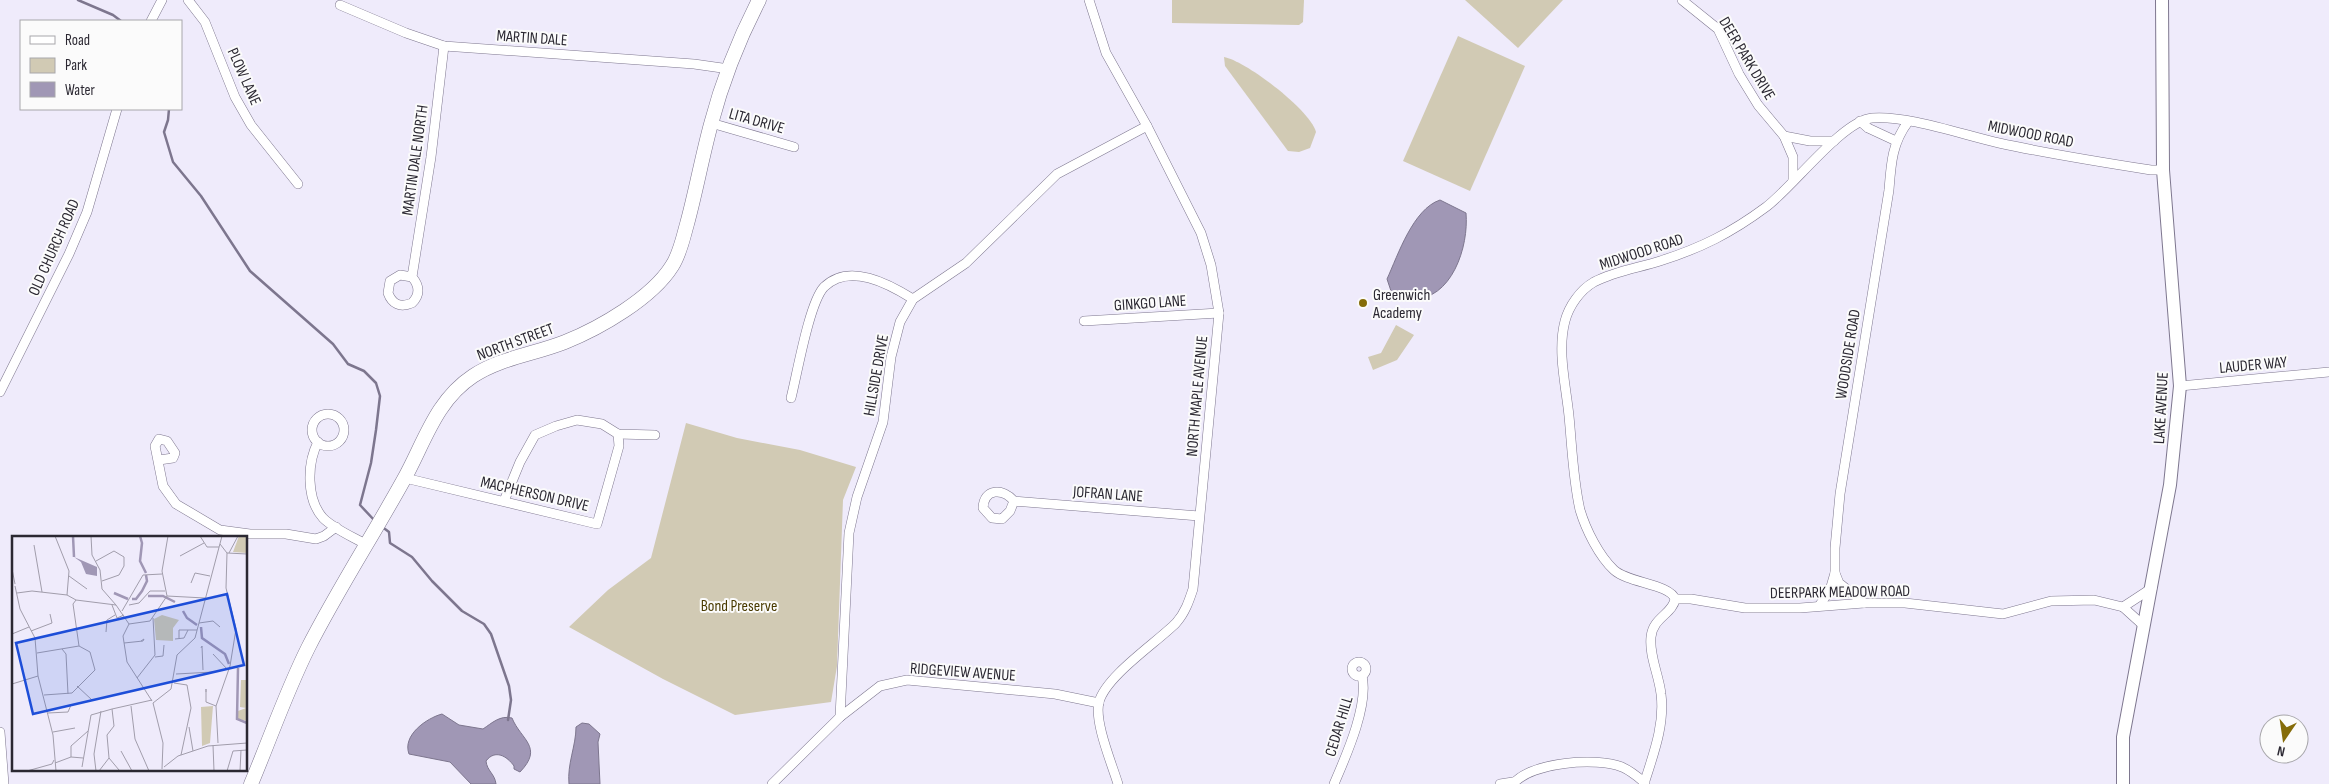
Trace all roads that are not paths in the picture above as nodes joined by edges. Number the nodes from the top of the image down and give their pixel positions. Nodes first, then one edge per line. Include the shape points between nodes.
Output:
1 (162, 0) edge
2 (188, 0) edge
3 (759, 0) edge
4 (1089, 0) edge
5 (1682, 0) edge
6 (2162, 0) edge
7 (340, 5) dead end
8 (151, 20) edge
9 (444, 46) junction
10 (729, 69) junction
11 (117, 110) edge
12 (1860, 121) junction
13 (711, 122) junction
14 (1908, 122) junction
15 (1146, 126) junction
16 (1784, 136) junction
17 (1834, 141) junction
18 (1896, 141) junction
19 (794, 147) dead end
20 (2163, 170) junction
21 (1793, 181) junction
22 (298, 184) dead end
23 (412, 277) dead end
24 (913, 299) junction
25 (1219, 313) junction
26 (1084, 322) dead end
27 (2329, 372) edge
28 (2180, 386) junction
29 (0, 392) edge
30 (791, 398) dead end
31 (618, 434) junction
32 (655, 435) dead end
33 (318, 442) dead end
34 (159, 460) dead end
35 (406, 478) junction
36 (504, 501) junction
37 (1014, 501) dead end
38 (1199, 516) junction
39 (336, 527) junction
40 (367, 545) junction
41 (1835, 573) junction
42 (2153, 588) junction
43 (1675, 599) junction
44 (1864, 603) junction
45 (1819, 606) junction
46 (2123, 607) junction
47 (2144, 626) junction
48 (1362, 676) dead end
49 (1099, 703) junction
50 (840, 717) junction
51 (0, 732) edge
52 (1513, 783) edge
53 (1644, 783) edge
54 (4, 784) edge
55 (250, 784) edge
56 (772, 784) edge
57 (1118, 784) edge
58 (1334, 784) edge
59 (1500, 784) edge
60 (2123, 784) edge

1 - 8 street
2 - 22 street, PLOW LANE via 205,22 235,97 251,125
3 - 10 main road, NORTH STREET
4 - 15 street, NORTH MAPLE AVENUE via 1106,53
5 - 16 street, DEER PARK DRIVE via 1718,29 1758,105
6 - 20 main road, LAKE AVENUE
7 - 9 street, MARTIN DALE
9 - 10 street, MARTIN DALE
9 - 23 street, MARTIN DALE NORTH
10 - 13 main road, NORTH STREET
11 - 29 street, OLD CHURCH ROAD via 87,212
12 - 14 street, MIDWOOD ROAD via 1874,118
12 - 17 street, MIDWOOD ROAD
12 - 18 street
13 - 19 street, LITA DRIVE
13 - 35 main road, NORTH STREET via 683,240 672,265 658,283 623,310 566,342 495,365 473,376 446,400
14 - 18 street, WOODSIDE ROAD
14 - 20 street, MIDWOOD ROAD via 2058,154
15 - 24 street, HILLSIDE DRIVE via 1057,174 966,263
15 - 25 street, NORTH MAPLE AVENUE via 1201,233 1211,265
16 - 17 street
16 - 21 street, DEER PARK DRIVE via 1793,157
17 - 21 street, MIDWOOD ROAD
18 - 41 street, WOODSIDE ROAD via 1840,494
20 - 28 main road, LAKE AVENUE
21 - 43 street, MIDWOOD ROAD via 1770,204 1717,240 1592,283 1574,302 1564,323 1562,357 1575,483 1588,531 1605,561 1615,571 1670,592
24 - 30 street via 894,287 860,276 839,278 824,288 815,304
24 - 50 street, HILLSIDE DRIVE via 900,322 891,357 883,422 857,497 849,533
25 - 26 street, GINKGO LANE
25 - 38 street, NORTH MAPLE AVENUE
27 - 28 street, LAUDER WAY
28 - 42 main road, LAKE AVENUE via 2170,485
31 - 32 street
31 - 36 street via 602,424 578,420 535,436
31 - 36 street, MACPHERSON DRIVE via 619,446 597,524
33 - 39 street via 310,470 311,487 321,515
34 - 39 street via 162,486 176,504 220,530 316,539
35 - 36 street, MACPHERSON DRIVE
35 - 40 main road, NORTH STREET
37 - 38 street, JOFRAN LANE
38 - 49 street, NORTH MAPLE AVENUE via 1193,589 1187,606 1177,622 1112,682
39 - 40 street
40 - 55 main road, NORTH STREET via 308,649
41 - 44 street via 1840,583
41 - 45 street, WOODSIDE ROAD via 1830,590
42 - 46 street
42 - 47 main road, LAKE AVENUE
43 - 45 street, DEERPARK MEADOW ROAD via 1745,608
43 - 53 street via 1672,607 1657,619 1651,635 1662,696 1660,729
44 - 45 street, DEERPARK MEADOW ROAD
44 - 46 street, DEERPARK MEADOW ROAD via 1905,603 2003,614 2051,601 2094,600
46 - 47 street, DEERPARK MEADOW ROAD
47 - 60 main road, LAKE AVENUE via 2123,737
48 - 58 street, CEDAR HILL via 1363,705
49 - 50 street, RIDGEVIEW AVENUE via 1055,694 907,680 880,686
49 - 57 street via 1099,721
50 - 56 street, RIDGEVIEW AVENUE
51 - 54 street
52 - 53 street via 1535,771 1588,762 1622,767
52 - 59 street

